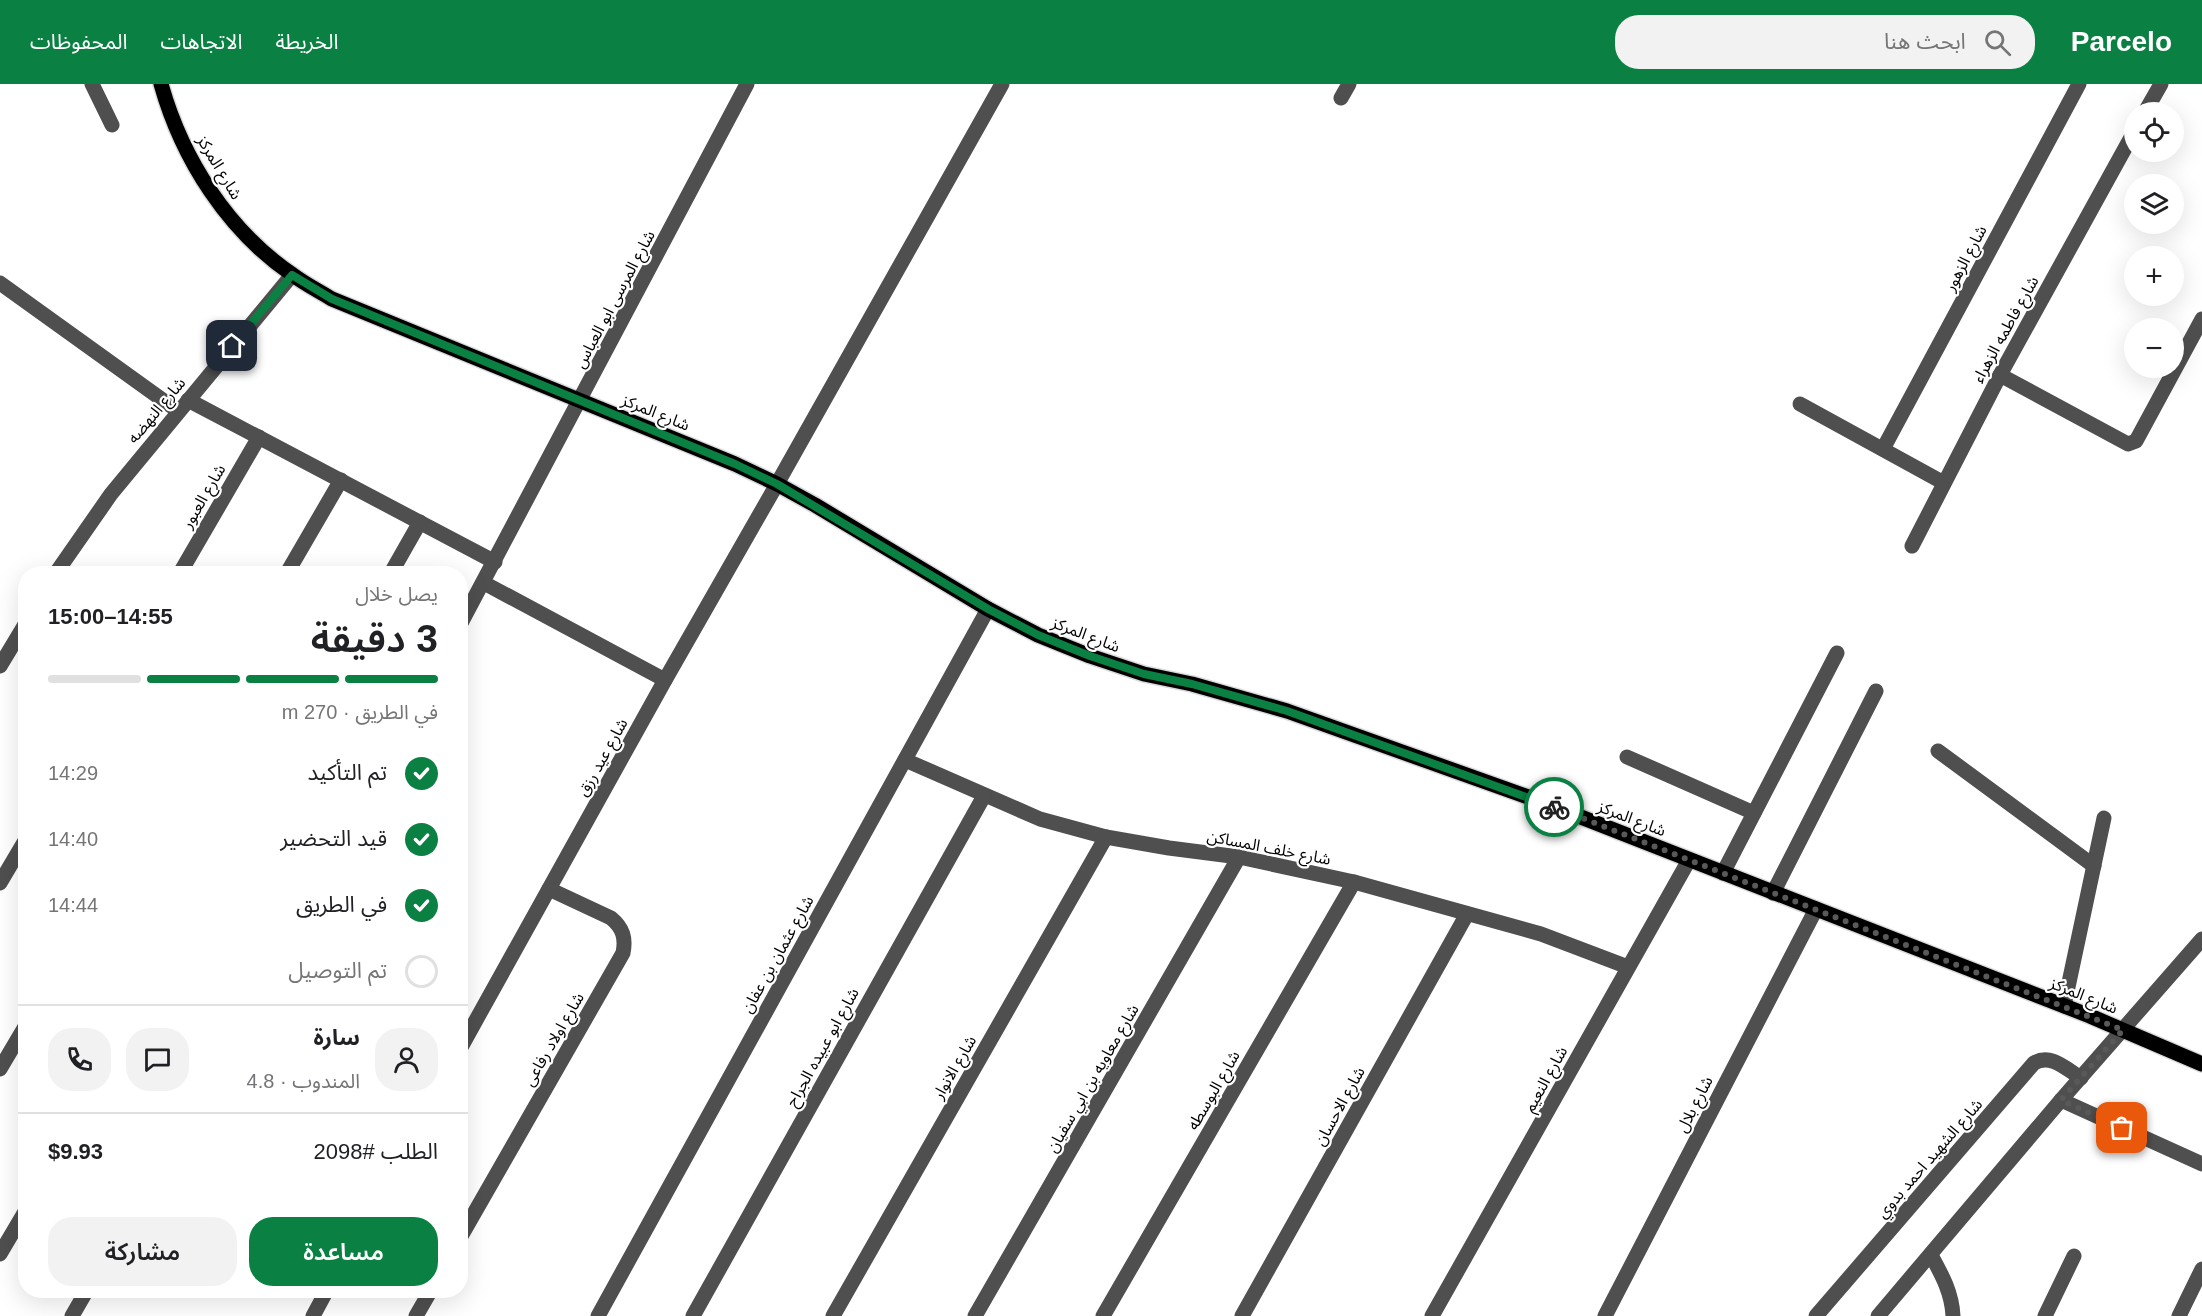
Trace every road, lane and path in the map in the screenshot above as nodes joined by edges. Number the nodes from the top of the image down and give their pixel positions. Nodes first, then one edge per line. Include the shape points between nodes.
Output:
1 (92, 84) edge
2 (162, 84) edge
3 (747, 84) edge
4 (1002, 84) edge
5 (1349, 84) edge
6 (2079, 84) edge
7 (2161, 84) edge
8 (1341, 98) dead end
9 (2151, 102) edge
10 (112, 125) dead end
11 (2124, 150) edge
12 (292, 275) junction
13 (0, 283) edge
14 (2202, 319) edge
15 (2000, 375) junction
16 (581, 401) junction
17 (1800, 404) dead end
18 (183, 405) junction
19 (258, 437) junction
20 (1882, 449) junction
21 (341, 480) junction
22 (1944, 483) junction
23 (777, 484) junction
24 (420, 522) junction
25 (1912, 546) dead end
26 (495, 562) junction
27 (61, 566) edge
28 (184, 566) edge
29 (291, 566) edge
30 (395, 566) edge
31 (484, 583) junction
32 (988, 609) junction
33 (468, 611) edge
34 (18, 636) edge
35 (1837, 653) dead end
36 (0, 666) edge
37 (665, 680) junction
38 (1876, 691) dead end
39 (1938, 752) dead end
40 (1628, 757) dead end
41 (905, 760) junction
42 (984, 796) junction
43 (1754, 813) junction
44 (2104, 818) dead end
45 (1106, 837) junction
46 (18, 853) edge
47 (1239, 857) junction
48 (1689, 860) junction
49 (2094, 866) junction
50 (1723, 873) junction
51 (1354, 882) junction
52 (0, 883) edge
53 (549, 889) junction
54 (1773, 893) junction
55 (1816, 909) junction
56 (1467, 914) junction
57 (2202, 939) edge
58 (1628, 967) junction
59 (2064, 1006) junction
60 (2123, 1030) junction
61 (468, 1035) edge
62 (18, 1039) edge
63 (2202, 1064) edge
64 (0, 1069) edge
65 (2080, 1078) junction
66 (2061, 1100) junction
67 (2202, 1164) edge
68 (18, 1224) edge
69 (468, 1224) edge
70 (0, 1254) edge
71 (1931, 1255) junction
72 (2074, 1256) dead end
73 (2202, 1269) edge
74 (82, 1298) edge
75 (323, 1298) edge
76 (426, 1298) edge
77 (72, 1316) edge
78 (313, 1316) edge
79 (416, 1316) edge
80 (598, 1316) edge
81 (693, 1316) edge
82 (833, 1316) edge
83 (975, 1316) edge
84 (1103, 1316) edge
85 (1242, 1316) edge
86 (1432, 1316) edge
87 (1605, 1316) edge
88 (1816, 1316) edge
89 (1878, 1316) edge
90 (1953, 1316) edge
91 (2044, 1316) edge
92 (2179, 1316) edge

1 - 10 street
2 - 12 main road, شارع المركز via 192,162 220,206 254,243
3 - 16 street, شارع المرسى ابو العباس
4 - 23 street, شارع عيد رزق
5 - 8 street
6 - 20 street, شارع الزهور
7 - 9 street
11 - 15 street, شارع فاطمه الزهراء
12 - 16 main road, شارع المركز via 332,299
12 - 18 street, شارع النهضه
13 - 18 street
14 - 15 street via 2132,444
15 - 22 street, شارع فاطمه الزهراء
16 - 23 main road, شارع المركز
16 - 26 street, شارع المرسى ابو العباس
17 - 20 street
18 - 19 street
18 - 27 street, شارع النهضه via 111,494
19 - 21 street
19 - 28 street, شارع العبور
20 - 22 street
21 - 24 street
21 - 29 street
22 - 25 street, شارع فاطمه الزهراء
23 - 32 main road, شارع المركز
23 - 37 street, شارع عيد رزق
24 - 26 street
24 - 30 street
26 - 31 street, شارع المرسى ابو العباس
31 - 33 street, شارع المرسى ابو العباس
31 - 37 street
32 - 41 street, شارع عثمان بن عفان
32 - 48 main road, شارع المركز via 1090,656 1287,711 1545,803
34 - 36 street
35 - 43 street
37 - 53 street, شارع عيد رزق
38 - 54 street
39 - 49 street
40 - 43 street
41 - 42 street, شارع خلف المساكن
41 - 80 street, شارع عثمان بن عفان
42 - 45 street, شارع خلف المساكن via 1040,819
42 - 81 street, شارع ابو عبيده الجراح
43 - 50 street
44 - 49 street
45 - 47 street, شارع خلف المساكن
45 - 82 street, شارع الانوار
46 - 52 street
47 - 51 street, شارع خلف المساكن
47 - 83 street, شارع معاويه بن ابي سفيان
48 - 50 main road, شارع المركز
48 - 58 street, شارع النعيم
49 - 59 street
50 - 54 main road, شارع المركز
51 - 56 street, شارع خلف المساكن
51 - 84 street, شارع البوسطه
53 - 61 street, شارع عيد رزق
53 - 69 street, شارع اولاد رفاعى via 611,918 623,933 623,952
54 - 55 main road, شارع المركز
55 - 59 main road, شارع المركز
55 - 87 street, شارع بلال
56 - 58 street, شارع خلف المساكن via 1541,934
56 - 85 street, شارع الاحسان
57 - 60 street
58 - 86 street, شارع النعيم
59 - 60 main road, شارع المركز
60 - 63 main road, شارع المركز
60 - 65 street
62 - 64 street
65 - 66 street
65 - 88 street, شارع الشهيد احمد بدوي via 2048,1059 2034,1063
66 - 67 street
66 - 71 street
68 - 70 street
71 - 89 street
71 - 90 street via 1945,1280
72 - 91 street
73 - 92 street
74 - 77 street
75 - 78 street
76 - 79 street

